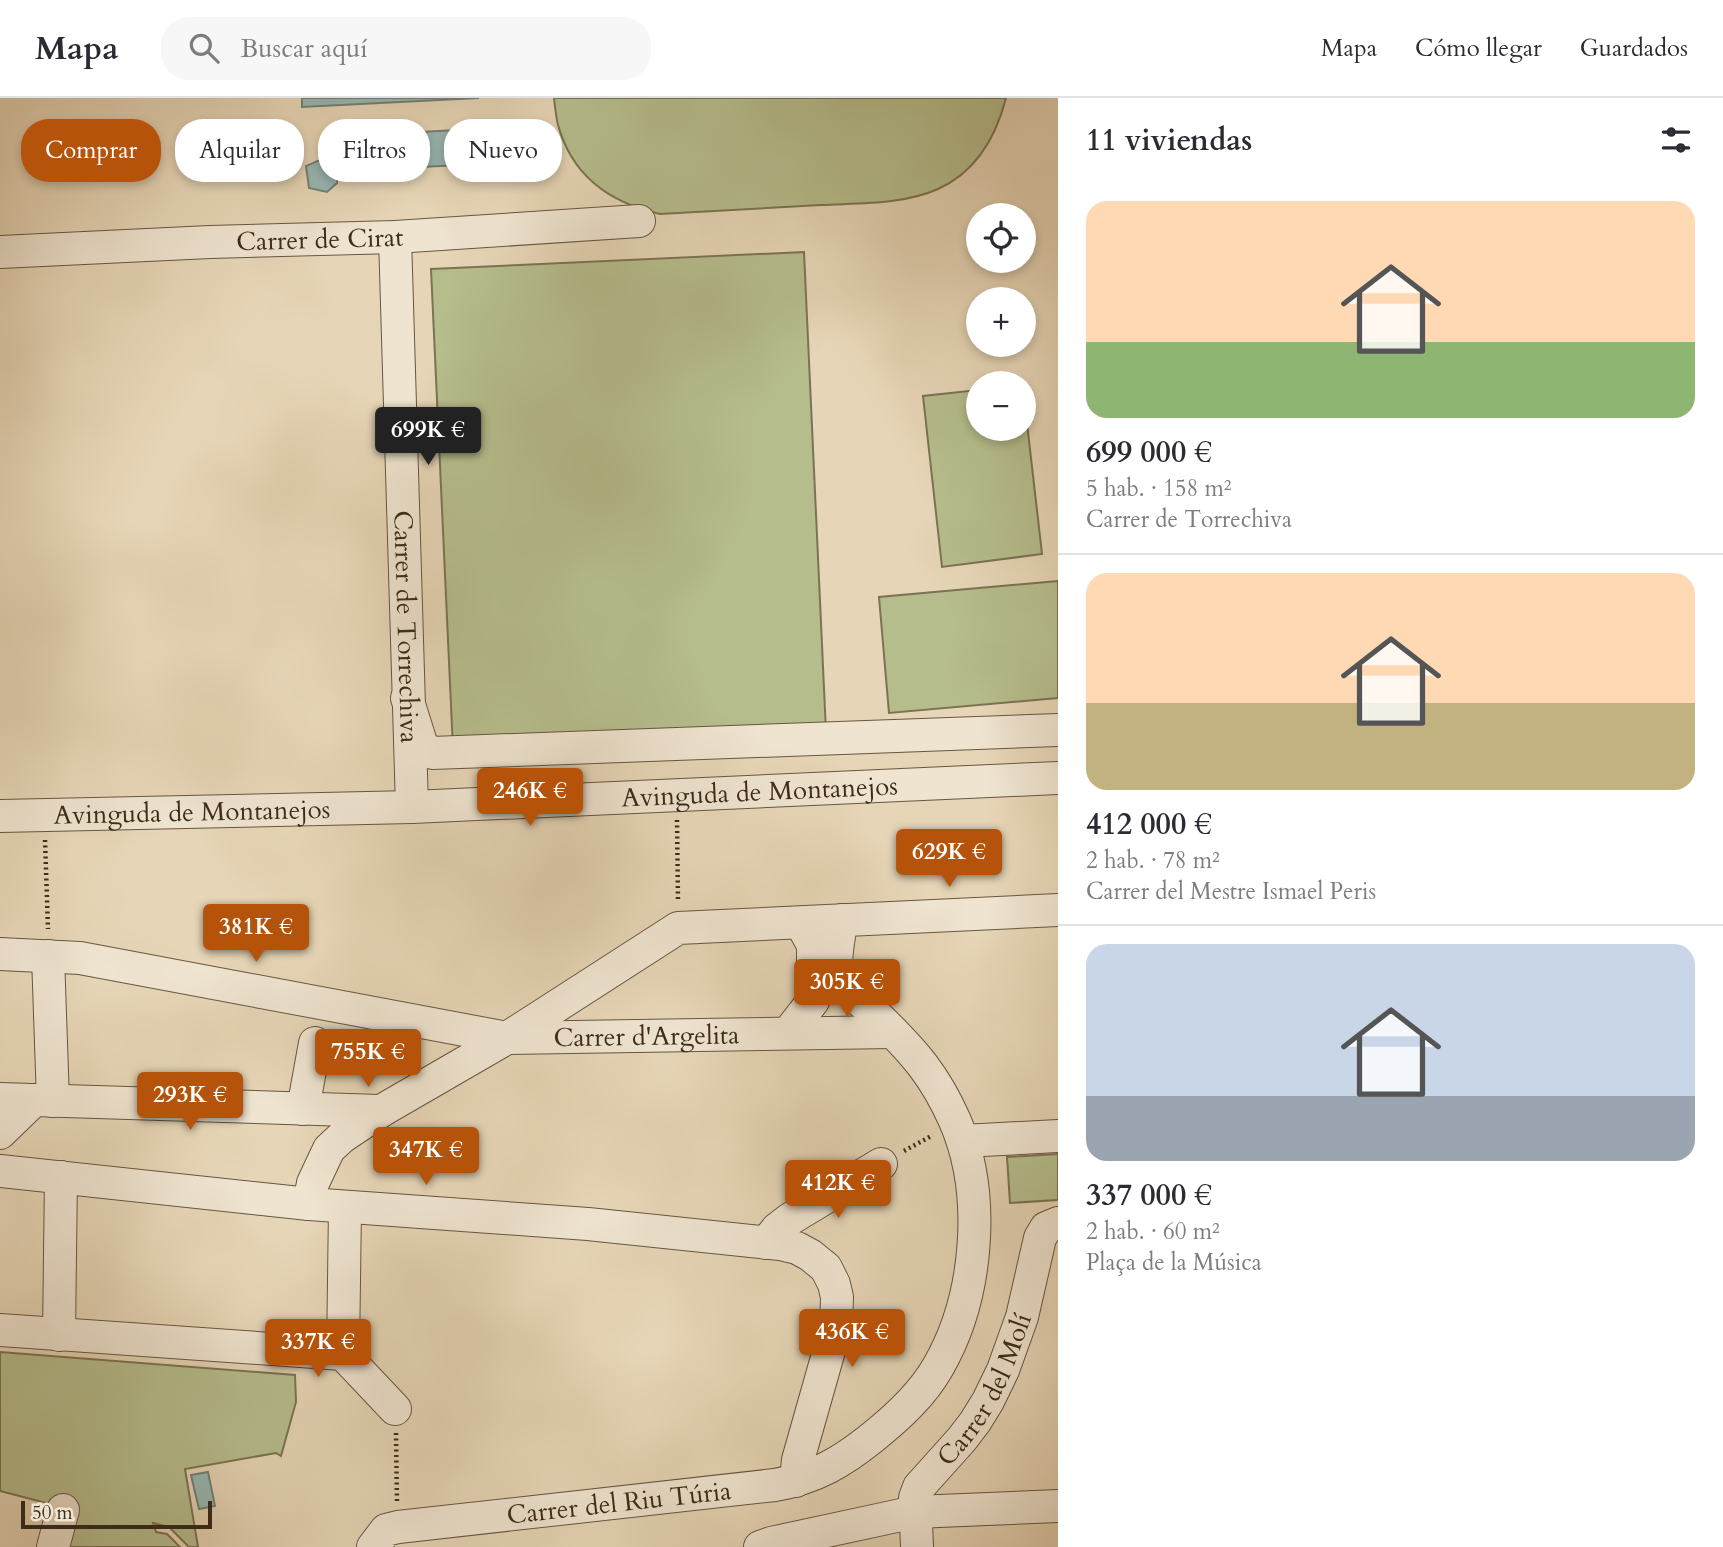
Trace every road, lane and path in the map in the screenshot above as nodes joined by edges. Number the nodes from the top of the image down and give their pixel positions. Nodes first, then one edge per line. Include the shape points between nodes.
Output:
1 (639, 221) dead end
2 (395, 237) junction
3 (0, 252) edge
4 (407, 698) junction
5 (1058, 730) edge
6 (1058, 778) edge
7 (677, 795) junction
8 (412, 807) junction
9 (44, 815) junction
10 (0, 816) edge
11 (1058, 911) edge
12 (842, 920) junction
13 (801, 923) junction
14 (678, 928) junction
15 (0, 954) edge
16 (48, 956) junction
17 (839, 979) junction
18 (893, 1032) junction
19 (799, 1034) junction
20 (507, 1038) junction
21 (315, 1043) dead end
22 (0, 1099) edge
23 (43, 1101) junction
24 (303, 1109) junction
25 (381, 1111) junction
26 (959, 1132) junction
27 (0, 1133) edge
28 (1058, 1136) edge
29 (881, 1164) joint
30 (0, 1171) edge
31 (61, 1177) junction
32 (309, 1204) junction
33 (345, 1208) junction
34 (1058, 1223) edge
35 (766, 1242) junction
36 (0, 1330) edge
37 (59, 1335) junction
38 (343, 1345) junction
39 (395, 1409) joint
40 (796, 1481) junction
41 (1058, 1506) edge
42 (63, 1510) dead end
43 (915, 1512) junction
44 (398, 1537) edge
45 (53, 1547) edge
46 (373, 1547) edge
47 (760, 1547) edge
48 (917, 1547) edge

1 - 2 street, Carrer de Cirat
2 - 3 street, Carrer de Cirat
2 - 4 street, Carrer de Torrechiva
4 - 5 street via 422,747 432,753
4 - 8 street, Carrer de Torrechiva
6 - 7 street, Avinguda de Montanejos
7 - 8 street, Avinguda de Montanejos
7 - 14 path
8 - 9 street, Avinguda de Montanejos
9 - 10 street, Avinguda de Montanejos
9 - 16 path
11 - 12 street
12 - 13 street
12 - 17 street via 836,953
13 - 14 street
13 - 19 street via 813,945 813,1001
14 - 20 street, Carrer d'Argelita
15 - 16 street
16 - 20 street via 80,958
16 - 23 street
17 - 18 street, Carrer del Riu Túria
17 - 19 street
18 - 19 street, Carrer d'Argelita
18 - 26 street, Carrer del Riu Túria via 924,1065
19 - 20 street, Carrer d'Argelita
20 - 25 street, Carrer d'Argelita
21 - 24 street
22 - 23 street
23 - 24 street
23 - 27 street
24 - 25 street
25 - 32 street, Carrer d'Argelita via 329,1149
26 - 28 street
26 - 29 path
26 - 40 street, Carrer del Riu Túria via 970,1173 972,1263 963,1308 938,1368 899,1416 864,1444 815,1475
29 - 35 street via 790,1219
30 - 31 street
31 - 32 street
31 - 37 street
32 - 33 street
33 - 35 street via 588,1224
33 - 38 street
34 - 43 street, Carrer del Molí via 1046,1228 1040,1238 1022,1317 993,1391 975,1422 919,1487
35 - 40 street via 810,1255 826,1268 837,1297 836,1326
36 - 37 street
37 - 38 street via 296,1352
38 - 39 street
39 - 44 path
40 - 44 street, Carrer del Riu Túria
41 - 43 street
42 - 45 street
43 - 47 street
43 - 48 street
44 - 46 street via 386,1530

